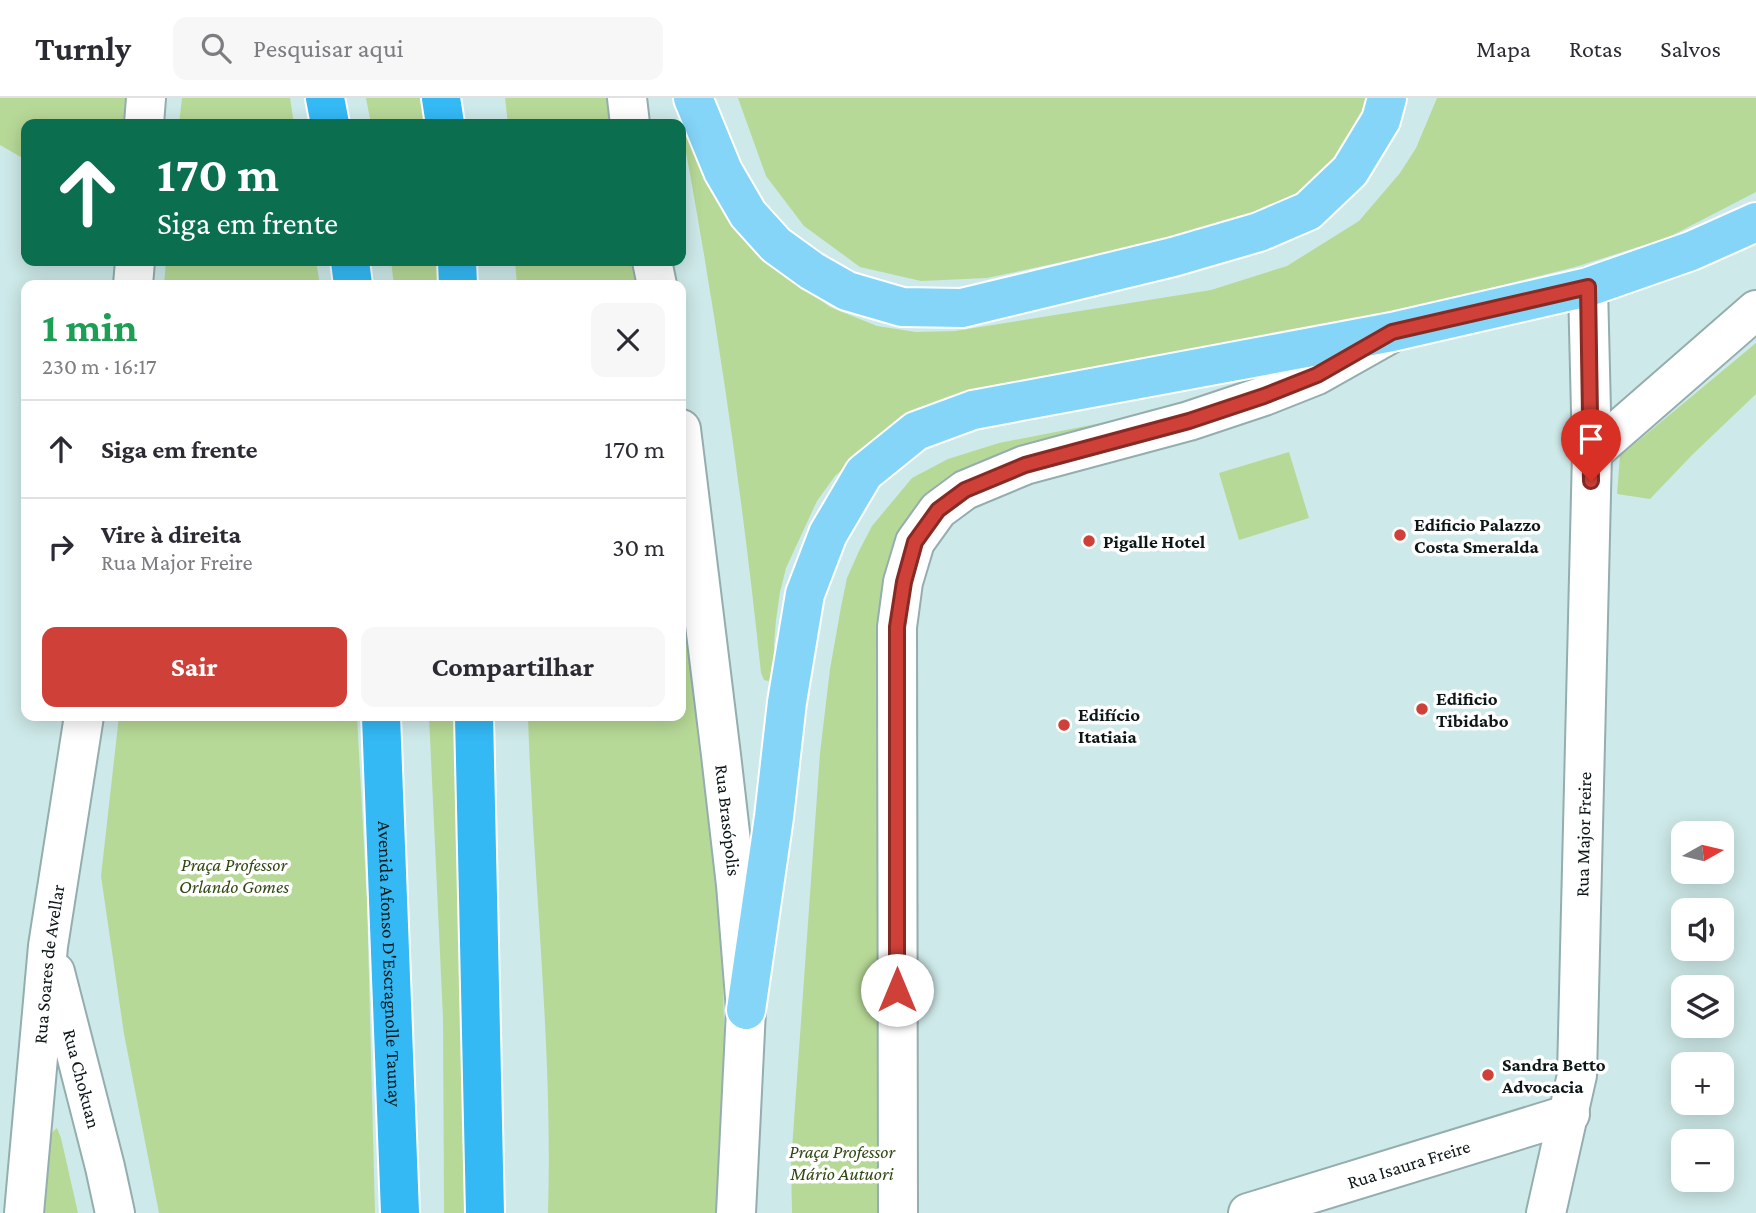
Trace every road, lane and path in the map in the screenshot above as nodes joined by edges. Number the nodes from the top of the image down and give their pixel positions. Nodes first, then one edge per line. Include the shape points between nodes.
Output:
1 (146, 98) edge
2 (325, 98) edge
3 (441, 98) edge
4 (627, 98) edge
5 (693, 98) edge
6 (1387, 98) edge
7 (145, 119) edge
8 (329, 119) edge
9 (444, 119) edge
10 (630, 119) edge
11 (1756, 222) edge
12 (1588, 287) junction
13 (1756, 310) edge
14 (1392, 332) junction
15 (1592, 453) junction
16 (686, 469) edge
17 (83, 721) edge
18 (381, 721) edge
19 (474, 721) edge
20 (48, 946) junction
21 (746, 1010) junction
22 (1570, 1114) junction
23 (24, 1213) edge
24 (115, 1213) edge
25 (400, 1213) edge
26 (485, 1213) edge
27 (737, 1213) edge
28 (898, 1213) edge
29 (1248, 1213) edge
30 (1546, 1213) edge

1 - 7 street
2 - 8 highway
3 - 9 highway
4 - 10 street
5 - 6 main road via 723,171 748,214 776,245 847,291 902,307 962,308 1173,257 1259,232 1308,211 1350,171 1381,120
11 - 12 main road via 1691,251
12 - 14 main road
12 - 15 street, Rua Major Freire
13 - 15 street
14 - 21 main road via 973,410 916,431 864,473 828,534 805,594
14 - 28 street via 1317,375 1264,396 1025,465 965,490 938,510 915,542 897,627
15 - 22 street, Rua Major Freire via 1579,1028
16 - 21 street, Rua Brasópolis via 723,768
17 - 20 street, Rua Soares de Avellar
18 - 25 highway, Avenida Afonso D'Escragnolle Taunay
19 - 26 highway
20 - 23 street, Rua Soares de Avellar
20 - 24 street, Rua Chokuan
21 - 27 street, Rua Brasópolis
22 - 29 street, Rua Isaura Freire
22 - 30 street, Rua Major Freire

